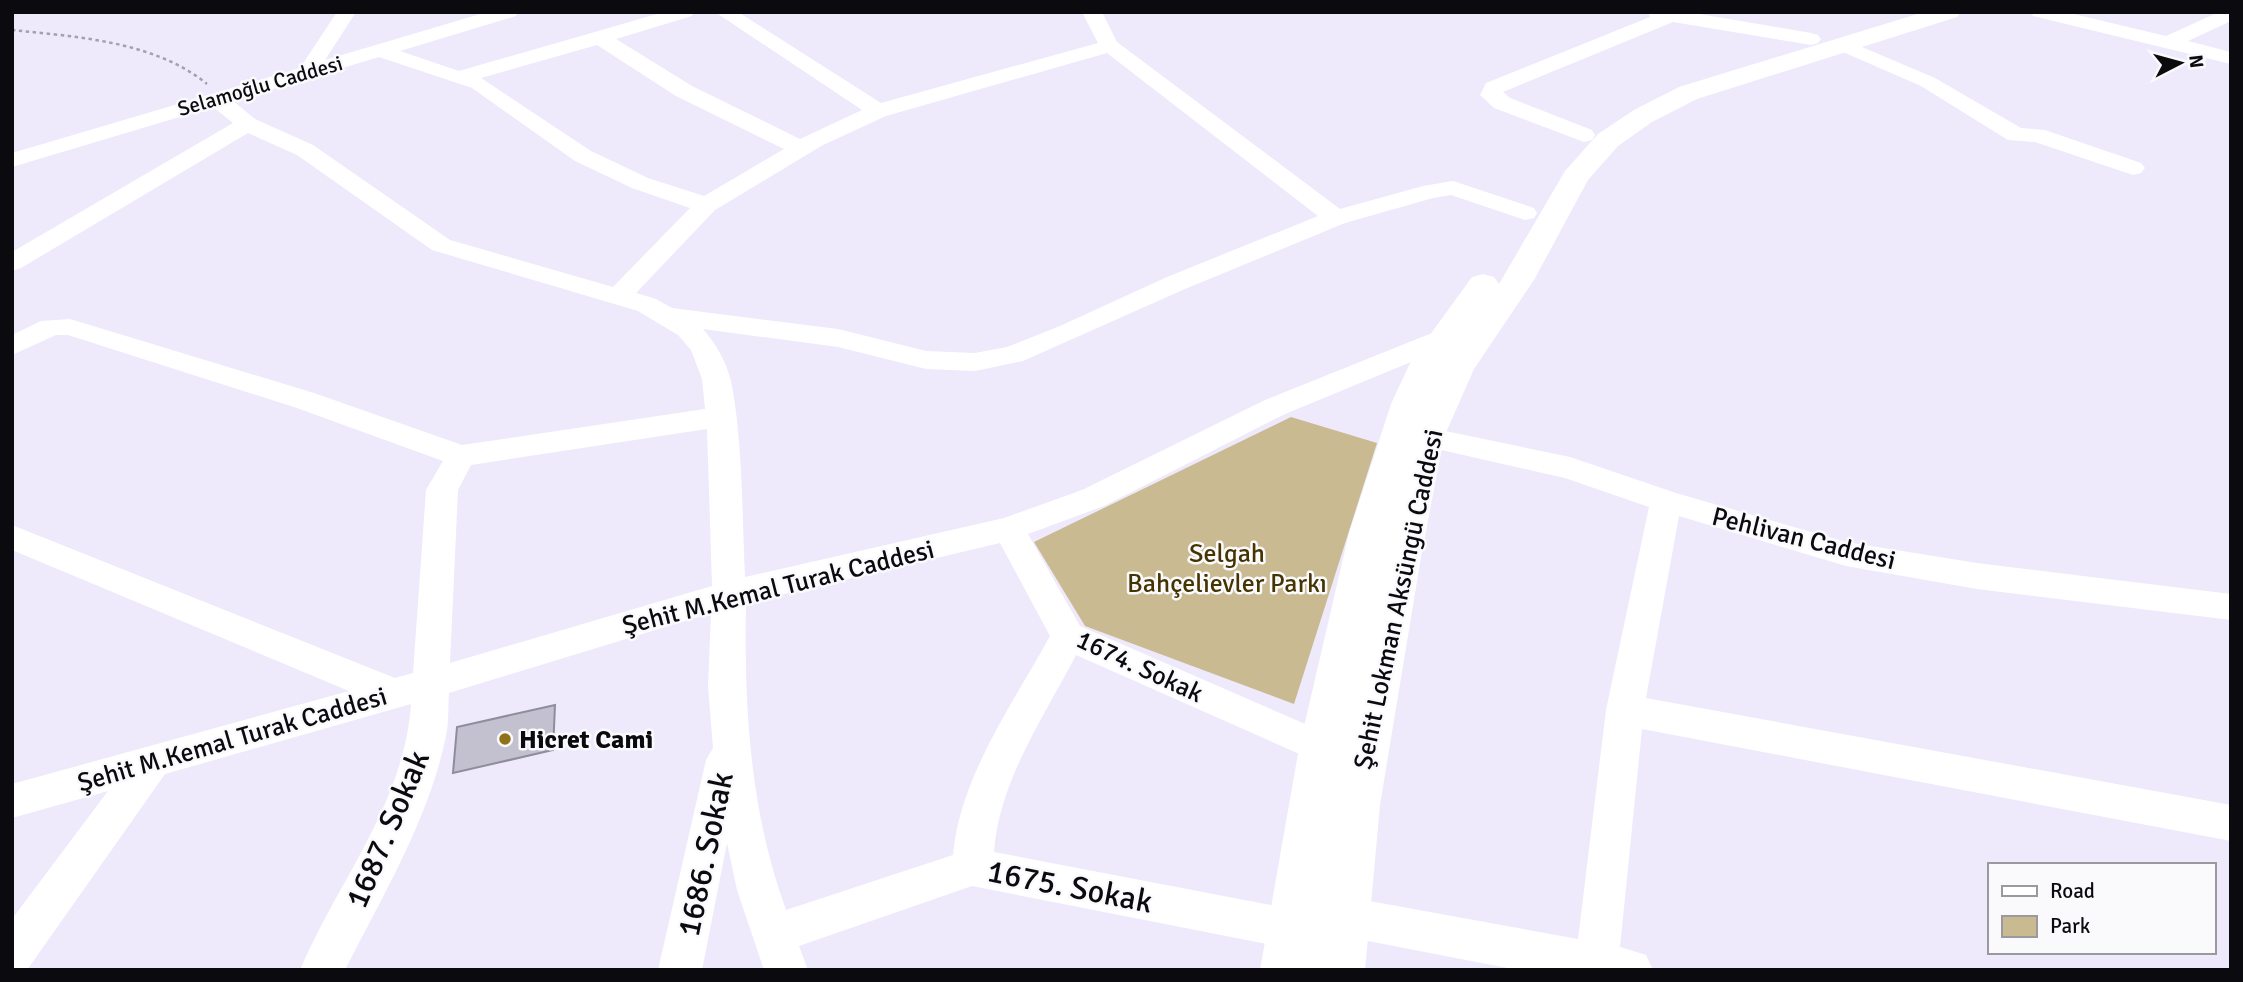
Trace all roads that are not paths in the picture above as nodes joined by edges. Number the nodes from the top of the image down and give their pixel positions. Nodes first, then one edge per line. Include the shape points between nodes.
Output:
1 (347, 12) edge
2 (509, 12) edge
3 (685, 12) edge
4 (723, 12) edge
5 (1093, 12) edge
6 (1898, 12) edge
7 (1949, 12) edge
8 (2040, 12) edge
9 (1669, 13) edge
10 (2231, 14) edge
11 (600, 38) junction
12 (1827, 42) junction
13 (2168, 43) junction
14 (1110, 46) junction
15 (380, 51) junction
16 (2231, 58) edge
17 (308, 71) junction
18 (459, 77) junction
19 (216, 98) junction
20 (878, 111) junction
21 (247, 124) junction
22 (1584, 135) junction
23 (800, 148) junction
24 (12, 160) edge
25 (2133, 168) dead end
26 (706, 205) junction
27 (1525, 213) junction
28 (1336, 218) junction
29 (12, 263) edge
30 (620, 295) junction
31 (667, 316) junction
32 (1442, 339) junction
33 (12, 346) edge
34 (721, 417) junction
35 (1426, 437) junction
36 (461, 456) junction
37 (1666, 501) junction
38 (1009, 529) junction
39 (12, 537) edge
40 (729, 594) junction
41 (2231, 607) edge
42 (1068, 635) junction
43 (432, 683) junction
44 (393, 693) junction
45 (1625, 710) junction
46 (730, 738) junction
47 (1322, 748) junction
48 (153, 761) junction
49 (12, 801) edge
50 (2231, 823) edge
51 (972, 867) junction
52 (1342, 916) junction
53 (1292, 929) junction
54 (779, 953) edge
55 (12, 955) edge
56 (1607, 967) edge
57 (322, 970) edge
58 (680, 970) edge
59 (1287, 970) edge
60 (1338, 970) edge

1 - 17 street
2 - 15 street, Selamoğlu Caddesi
3 - 11 street
4 - 20 street
5 - 14 street
6 - 12 main road, Şehit Lokman Aksüngü Caddesi
7 - 12 main road, Şehit Lokman Aksüngü Caddesi
8 - 13 street
9 - 12 street
9 - 22 street via 1494,88 1491,95 1502,103
10 - 13 street
11 - 18 street
11 - 23 street via 684,91
12 - 22 main road, Şehit Lokman Aksüngü Caddesi via 1689,78 1613,114
12 - 25 street via 1928,82 2016,135 2038,135
12 - 35 main road, Şehit Lokman Aksüngü Caddesi via 1688,93 1608,140 1575,177 1518,279 1471,345
13 - 16 street
14 - 20 street
14 - 28 street
15 - 17 street, Selamoğlu Caddesi
15 - 18 street
17 - 19 street, Selamoğlu Caddesi
18 - 26 street via 479,84 583,156 640,183
19 - 21 street
19 - 24 street, Selamoğlu Caddesi
20 - 23 street
21 - 29 street
21 - 30 street via 305,150 441,245
22 - 27 main road, Şehit Lokman Aksüngü Caddesi via 1561,158
23 - 26 street
26 - 30 street
27 - 28 street via 1454,188
27 - 32 main road, Şehit Lokman Aksüngü Caddesi via 1495,267
28 - 31 street via 1013,355 975,362 926,360 838,338
30 - 31 street
31 - 34 street via 688,329 704,348 716,379
32 - 38 street, Şehit M.Kemal Turak Caddesi via 1275,407 1093,498
32 - 47 main road, Şehit Lokman Aksüngü Caddesi via 1399,430 1369,533
33 - 36 street via 51,327 70,327 304,400
34 - 36 street
34 - 40 street
35 - 37 street, Pehlivan Caddesi via 1570,468
35 - 52 main road, Şehit Lokman Aksüngü Caddesi via 1356,805
36 - 43 street, 1687. Sokak via 442,490
37 - 41 street, Pehlivan Caddesi via 1846,554 1977,576
37 - 45 street
38 - 40 street, Şehit M.Kemal Turak Caddesi
38 - 42 street, 1674. Sokak
39 - 44 street
40 - 43 street, Şehit M.Kemal Turak Caddesi
40 - 46 street via 726,686
42 - 47 street, 1674. Sokak
42 - 51 street via 985,792
43 - 44 street, Şehit M.Kemal Turak Caddesi
43 - 57 street, 1687. Sokak via 428,733 416,778 382,856
44 - 48 street, Şehit M.Kemal Turak Caddesi
45 - 50 street
45 - 56 street
46 - 54 street via 745,840
46 - 58 street, 1686. Sokak
47 - 53 main road, Şehit Lokman Aksüngü Caddesi
48 - 49 street, Şehit M.Kemal Turak Caddesi
48 - 55 street
51 - 53 street, 1675. Sokak
51 - 54 street, 1675. Sokak
52 - 56 street
52 - 60 main road, Şehit Lokman Aksüngü Caddesi
53 - 59 main road, Şehit Lokman Aksüngü Caddesi

